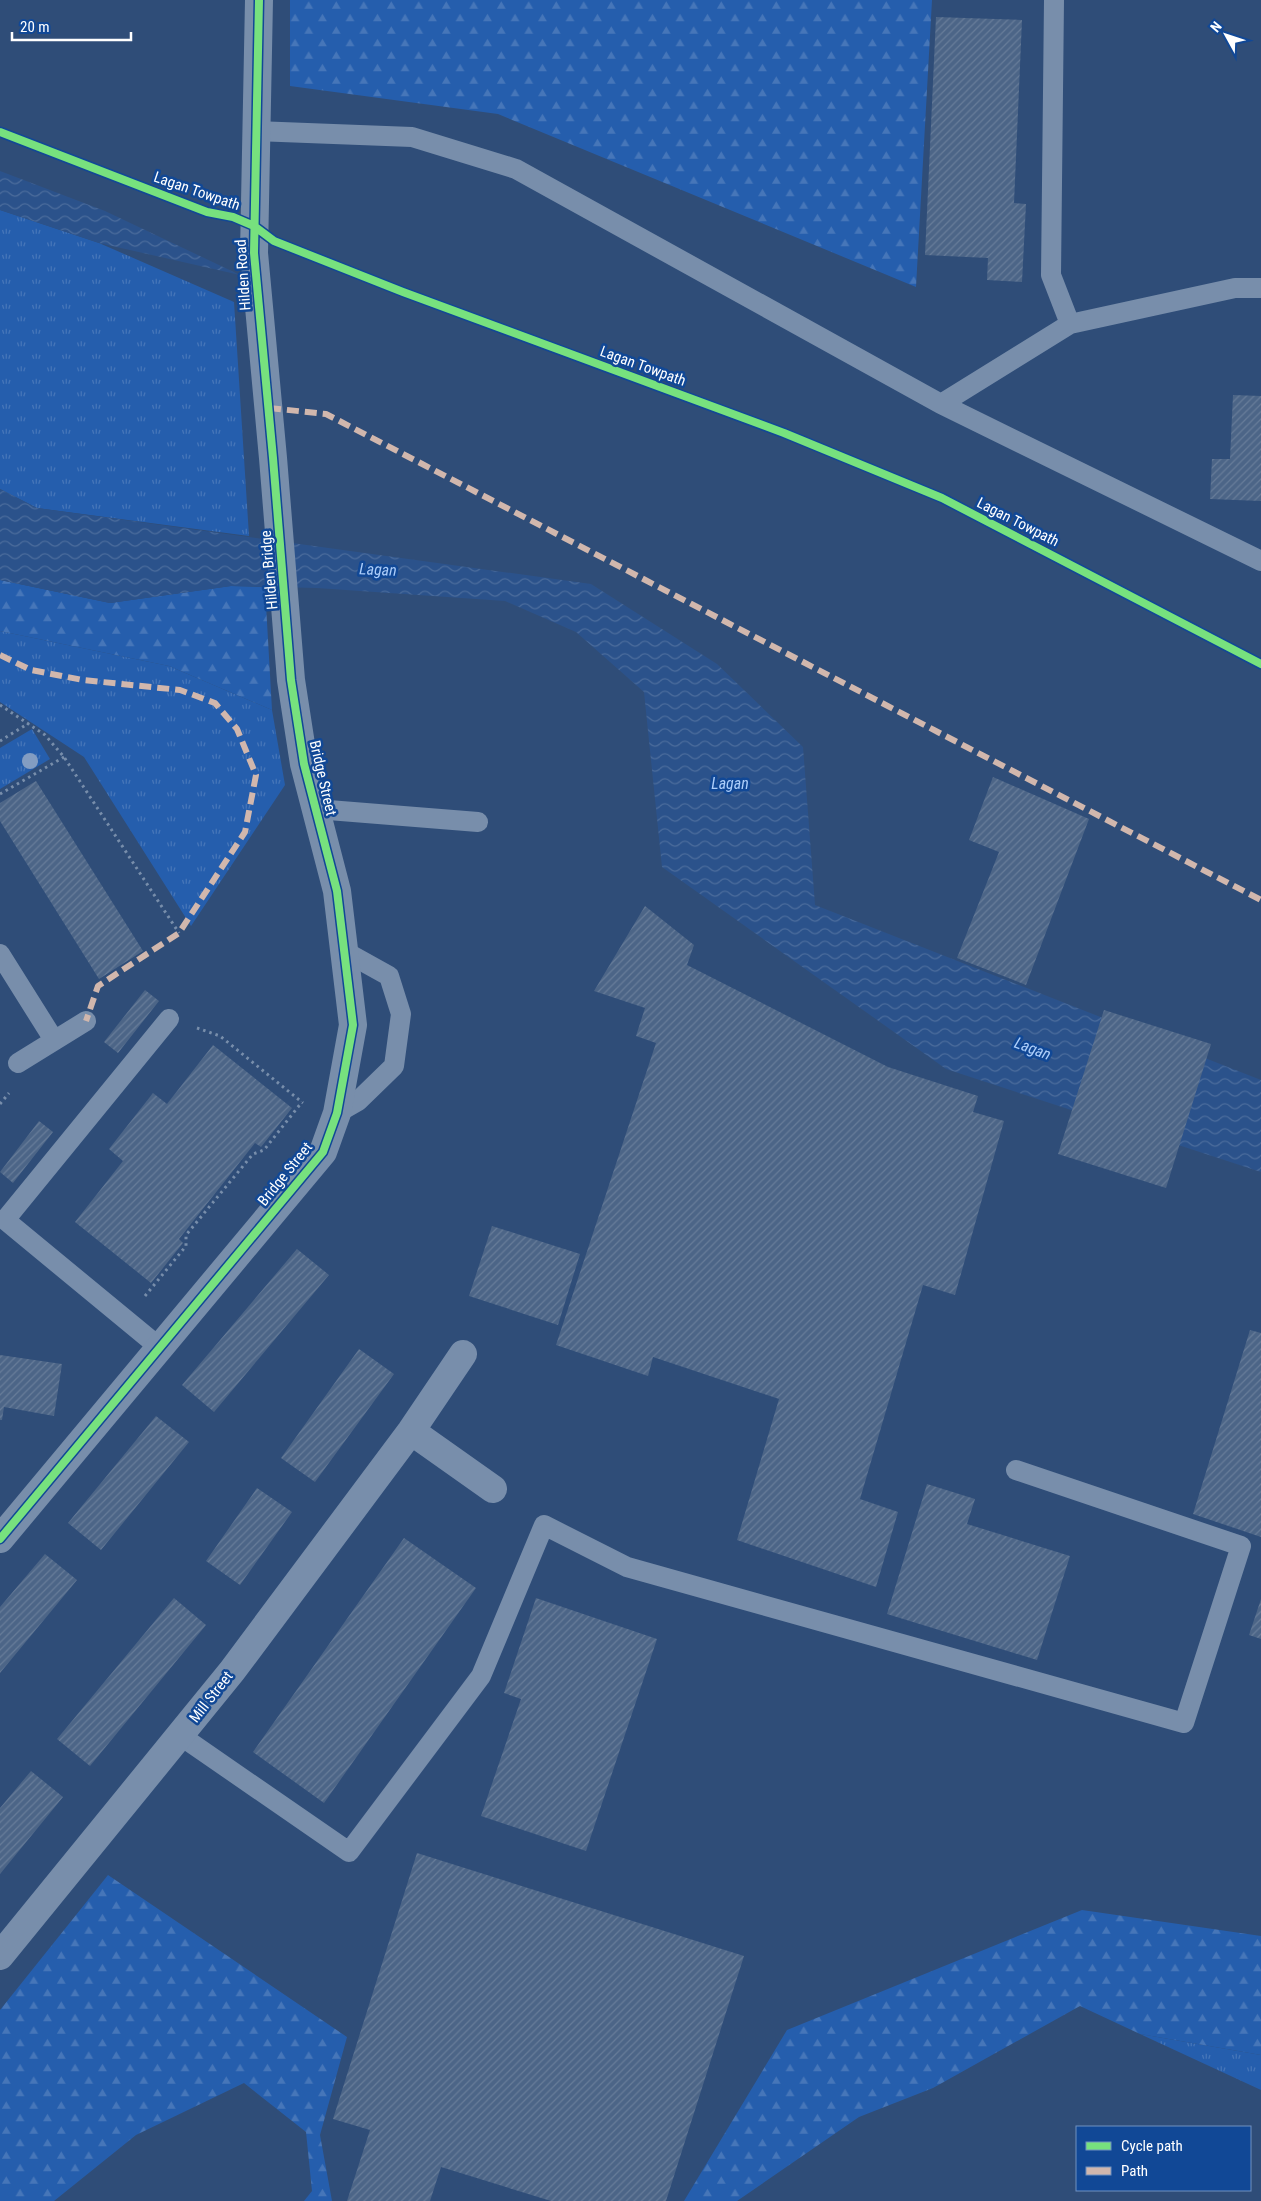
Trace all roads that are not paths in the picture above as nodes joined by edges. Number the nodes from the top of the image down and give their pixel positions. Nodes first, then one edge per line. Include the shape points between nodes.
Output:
1 (260, 0) edge
2 (1054, 0) edge
3 (255, 130) junction
4 (1261, 288) edge
5 (1070, 324) junction
6 (941, 404) junction
7 (274, 458) joint
8 (1261, 561) edge
9 (291, 680) joint
10 (316, 809) junction
11 (478, 822) dead end
12 (344, 951) junction
13 (0, 954) edge
14 (169, 1019) road end
15 (86, 1021) dead end
16 (54, 1040) junction
17 (18, 1063) dead end
18 (337, 1113) junction
19 (159, 1347) junction
20 (463, 1354) dead end
21 (411, 1431) junction
22 (1016, 1470) dead end
23 (493, 1488) dead end
24 (0, 1539) edge
25 (181, 1736) junction
26 (0, 1956) edge

1 - 3 street, Hilden Road
2 - 5 lane via 1051,275
3 - 6 lane via 412,137 516,168
3 - 7 street, Hilden Road via 254,253
4 - 5 lane via 1235,288
5 - 6 lane
6 - 8 lane
7 - 9 street, Hilden Bridge
9 - 10 street, Bridge Street via 304,764
10 - 11 lane
10 - 12 street, Bridge Street via 337,890
12 - 18 street, Bridge Street via 353,1025
12 - 18 lane via 389,976 401,1014 394,1066 358,1101
13 - 16 lane
14 - 19 lane via 5,1220
15 - 16 lane
16 - 17 lane
18 - 19 street, Bridge Street via 323,1152
19 - 24 street, Bridge Street
20 - 21 street, Mill Street
21 - 23 street
21 - 25 street, Mill Street
22 - 25 lane via 1241,1546 1184,1723 627,1567 544,1525 481,1676 349,1852
25 - 26 street, Mill Street

